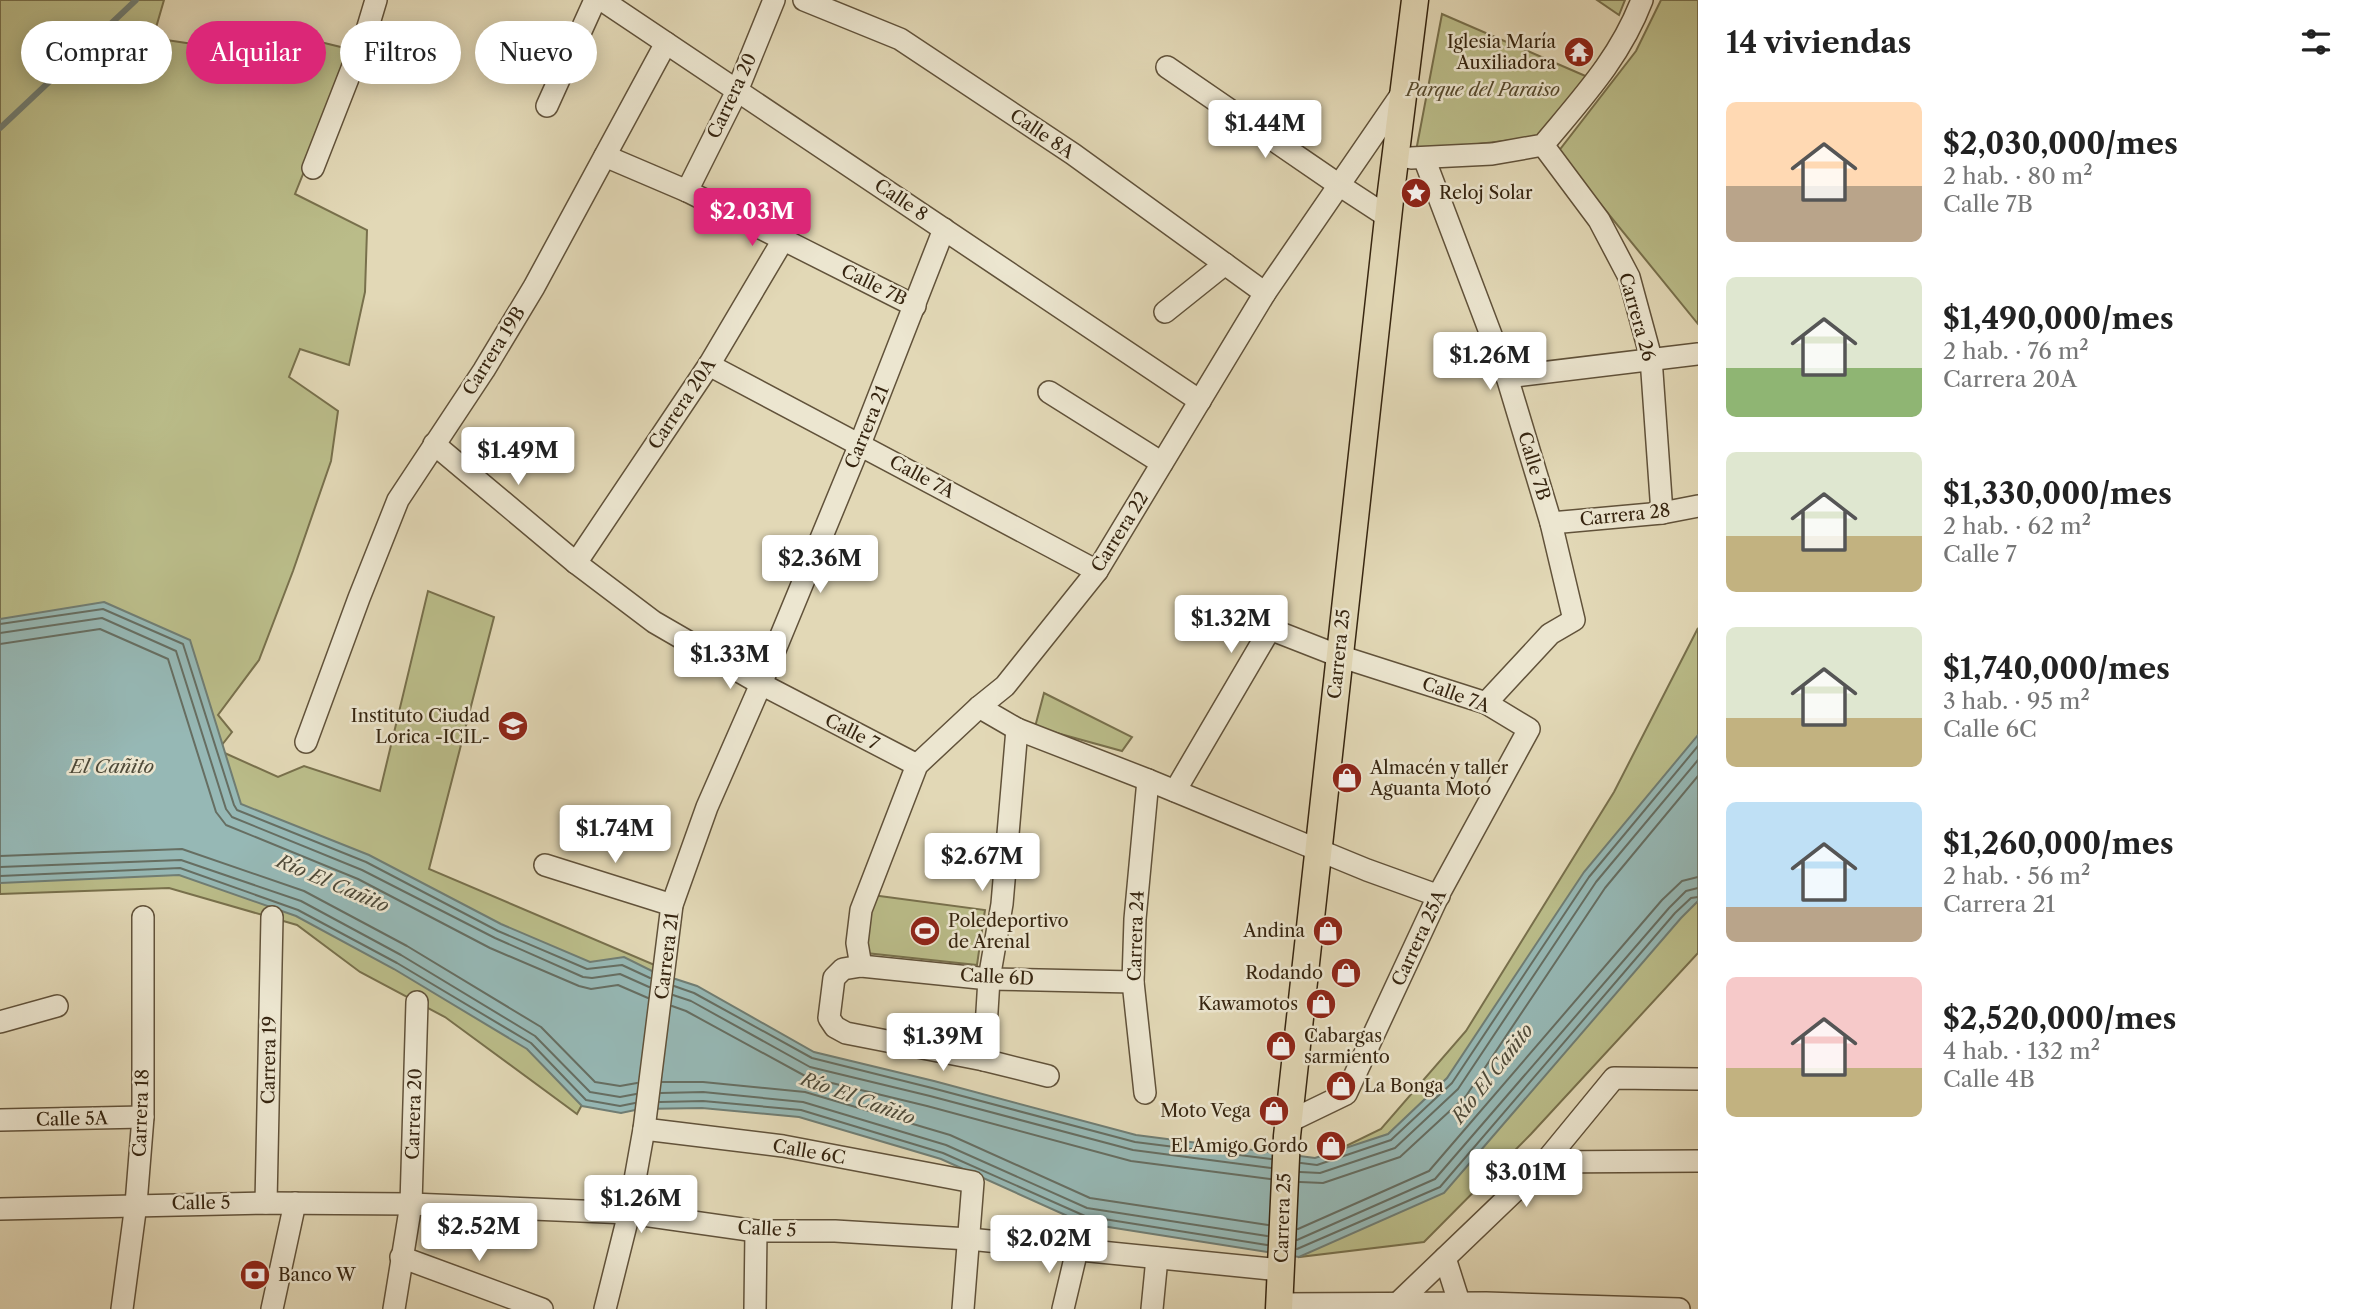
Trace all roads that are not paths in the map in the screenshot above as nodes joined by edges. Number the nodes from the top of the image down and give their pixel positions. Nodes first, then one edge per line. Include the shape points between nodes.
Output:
1 (376, 0) edge
2 (594, 0) edge
3 (602, 0) edge
4 (774, 0) edge
5 (804, 0) edge
6 (1415, 0) edge
7 (1642, 0) edge
8 (666, 43) junction
9 (1167, 66) dead end
10 (737, 90) junction
11 (1403, 92) junction
12 (547, 106) dead end
13 (1543, 145) junction
14 (605, 156) junction
15 (1424, 158) junction
16 (1395, 159) junction
17 (313, 167) dead end
18 (1339, 186) junction
19 (687, 191) junction
20 (1388, 217) junction
21 (944, 229) junction
22 (783, 240) junction
23 (1225, 264) junction
24 (1265, 293) junction
25 (915, 306) junction
26 (1165, 312) dead end
27 (1698, 354) edge
28 (1651, 358) junction
29 (709, 365) junction
30 (1507, 377) junction
31 (1049, 392) dead end
32 (1200, 401) junction
33 (434, 444) junction
34 (860, 444) junction
35 (1162, 463) junction
36 (1698, 506) edge
37 (1662, 513) junction
38 (1551, 523) junction
39 (576, 563) junction
40 (1097, 570) junction
41 (1339, 656) junction
42 (761, 684) junction
43 (1486, 703) junction
44 (979, 708) junction
45 (1017, 729) junction
46 (1529, 729) joint
47 (306, 742) dead end
48 (917, 765) junction
49 (1148, 780) junction
50 (1175, 791) junction
51 (1319, 851) junction
52 (545, 865) dead end
53 (1438, 896) junction
54 (672, 905) junction
55 (143, 917) dead end
56 (272, 917) dead end
57 (861, 966) junction
58 (989, 979) junction
59 (1133, 982) junction
60 (417, 1002) dead end
61 (57, 1006) dead end
62 (0, 1022) edge
63 (984, 1060) junction
64 (1048, 1076) dead end
65 (1698, 1079) edge
66 (1144, 1093) dead end
67 (143, 1117) junction
68 (0, 1120) edge
69 (645, 1126) junction
70 (1287, 1129) junction
71 (1545, 1161) junction
72 (1698, 1161) edge
73 (265, 1203) junction
74 (295, 1203) junction
75 (136, 1204) junction
76 (411, 1204) junction
77 (0, 1209) edge
78 (629, 1213) junction
79 (757, 1231) junction
80 (969, 1239) junction
81 (1077, 1250) junction
82 (401, 1257) junction
83 (1157, 1258) junction
84 (1445, 1258) junction
85 (1281, 1264) junction
86 (1399, 1302) junction
87 (1459, 1302) junction
88 (1487, 1306) edge
89 (1280, 1307) edge
90 (122, 1309) edge
91 (272, 1309) edge
92 (394, 1309) edge
93 (542, 1309) edge
94 (605, 1309) edge
95 (755, 1309) edge
96 (963, 1309) edge
97 (1063, 1309) edge
98 (1152, 1309) edge
99 (1679, 1309) edge

1 - 17 street
2 - 12 street
3 - 8 street, Calle 8
4 - 10 street, Carrera 20
5 - 23 street, Calle 8A via 901,39 1073,154
6 - 11 main road, Carrera 25
7 - 13 street via 1615,57
8 - 10 street, Calle 8
8 - 14 street, Carrera 19B
9 - 18 street
10 - 19 street, Carrera 20
10 - 21 street, Calle 8
11 - 16 main road, Carrera 25
11 - 18 street, Carrera 22
13 - 15 street
13 - 28 street, Carrera 26 via 1600,220 1629,276
14 - 19 street, Calle 7B
14 - 33 street, Carrera 19B via 534,287
15 - 16 street
15 - 30 street, Calle 7B
16 - 20 main road, Carrera 25
18 - 20 street
18 - 24 street, Carrera 22
19 - 22 street, Calle 7B
20 - 41 main road, Carrera 25
21 - 25 street, Carrera 21
21 - 32 street, Calle 8
22 - 25 street, Calle 7B
22 - 29 street, Carrera 20A
23 - 24 street, Calle 8A
23 - 26 street
24 - 32 street, Carrera 22
25 - 34 street, Carrera 21
27 - 28 street
28 - 30 street
28 - 37 street, Carrera 26
29 - 34 street, Calle 7A
29 - 39 street, Carrera 20A
30 - 38 street, Calle 7B
31 - 35 street
32 - 35 street, Carrera 22
33 - 39 street, Calle 7
33 - 47 street, Carrera 19B via 398,500
34 - 40 street, Calle 7A
34 - 42 street, Carrera 21
35 - 40 street, Carrera 22
36 - 37 street, Carrera 28
37 - 38 street, Carrera 28
38 - 43 street, Calle 7B via 1574,620 1550,634
39 - 42 street, Calle 7 via 654,622
40 - 44 street, Carrera 22 via 1005,686
41 - 43 street, Calle 7A
41 - 50 street, Calle 7A via 1270,629
41 - 51 main road, Carrera 25
42 - 48 street, Calle 7
42 - 54 street, Carrera 21 via 707,807
43 - 46 street, Calle 7A
44 - 45 street
44 - 48 street, Carrera 22
45 - 49 street
45 - 58 street via 1002,904
46 - 53 street, Carrera 25A
48 - 57 street, Carrera 22 via 861,910 857,943
49 - 50 street
49 - 59 street, Carrera 24
50 - 51 street
51 - 53 street
51 - 70 main road, Carrera 25
52 - 54 street
53 - 70 street, Carrera 25A via 1346,1094
54 - 69 street, Carrera 21
55 - 67 street, Carrera 18
56 - 73 street, Carrera 19
57 - 58 street, Calle 6D
57 - 63 street via 843,969 834,978 829,1018 835,1027
58 - 59 street, Calle 6D
58 - 63 street
59 - 66 street, Carrera 24
60 - 76 street, Carrera 20
61 - 62 street
63 - 64 street
65 - 71 street via 1614,1079
67 - 68 street, Calle 5A
67 - 75 street, Carrera 18
69 - 78 street, Carrera 21
69 - 80 street, Calle 6C via 783,1146 973,1182
70 - 85 main road, Carrera 25
71 - 72 street
71 - 84 street
73 - 74 street, Calle 5
73 - 75 street, Calle 5
74 - 76 street, Calle 5
74 - 91 street
75 - 77 street, Calle 5
75 - 90 street, Carrera 18
76 - 78 street, Calle 5
76 - 82 street, Carrera 20
78 - 79 street, Calle 5
78 - 94 street, Carrera 21
79 - 80 street, Calle 5
79 - 95 street
80 - 81 street, Calle 5
80 - 96 street
81 - 83 street, Calle 5
81 - 97 street
82 - 92 street, Carrera 20
82 - 93 street
83 - 85 street, Calle 5
83 - 98 street
84 - 86 street
84 - 87 street
85 - 89 main road, Carrera 25
86 - 87 street
86 - 89 street
87 - 88 street
88 - 99 street

